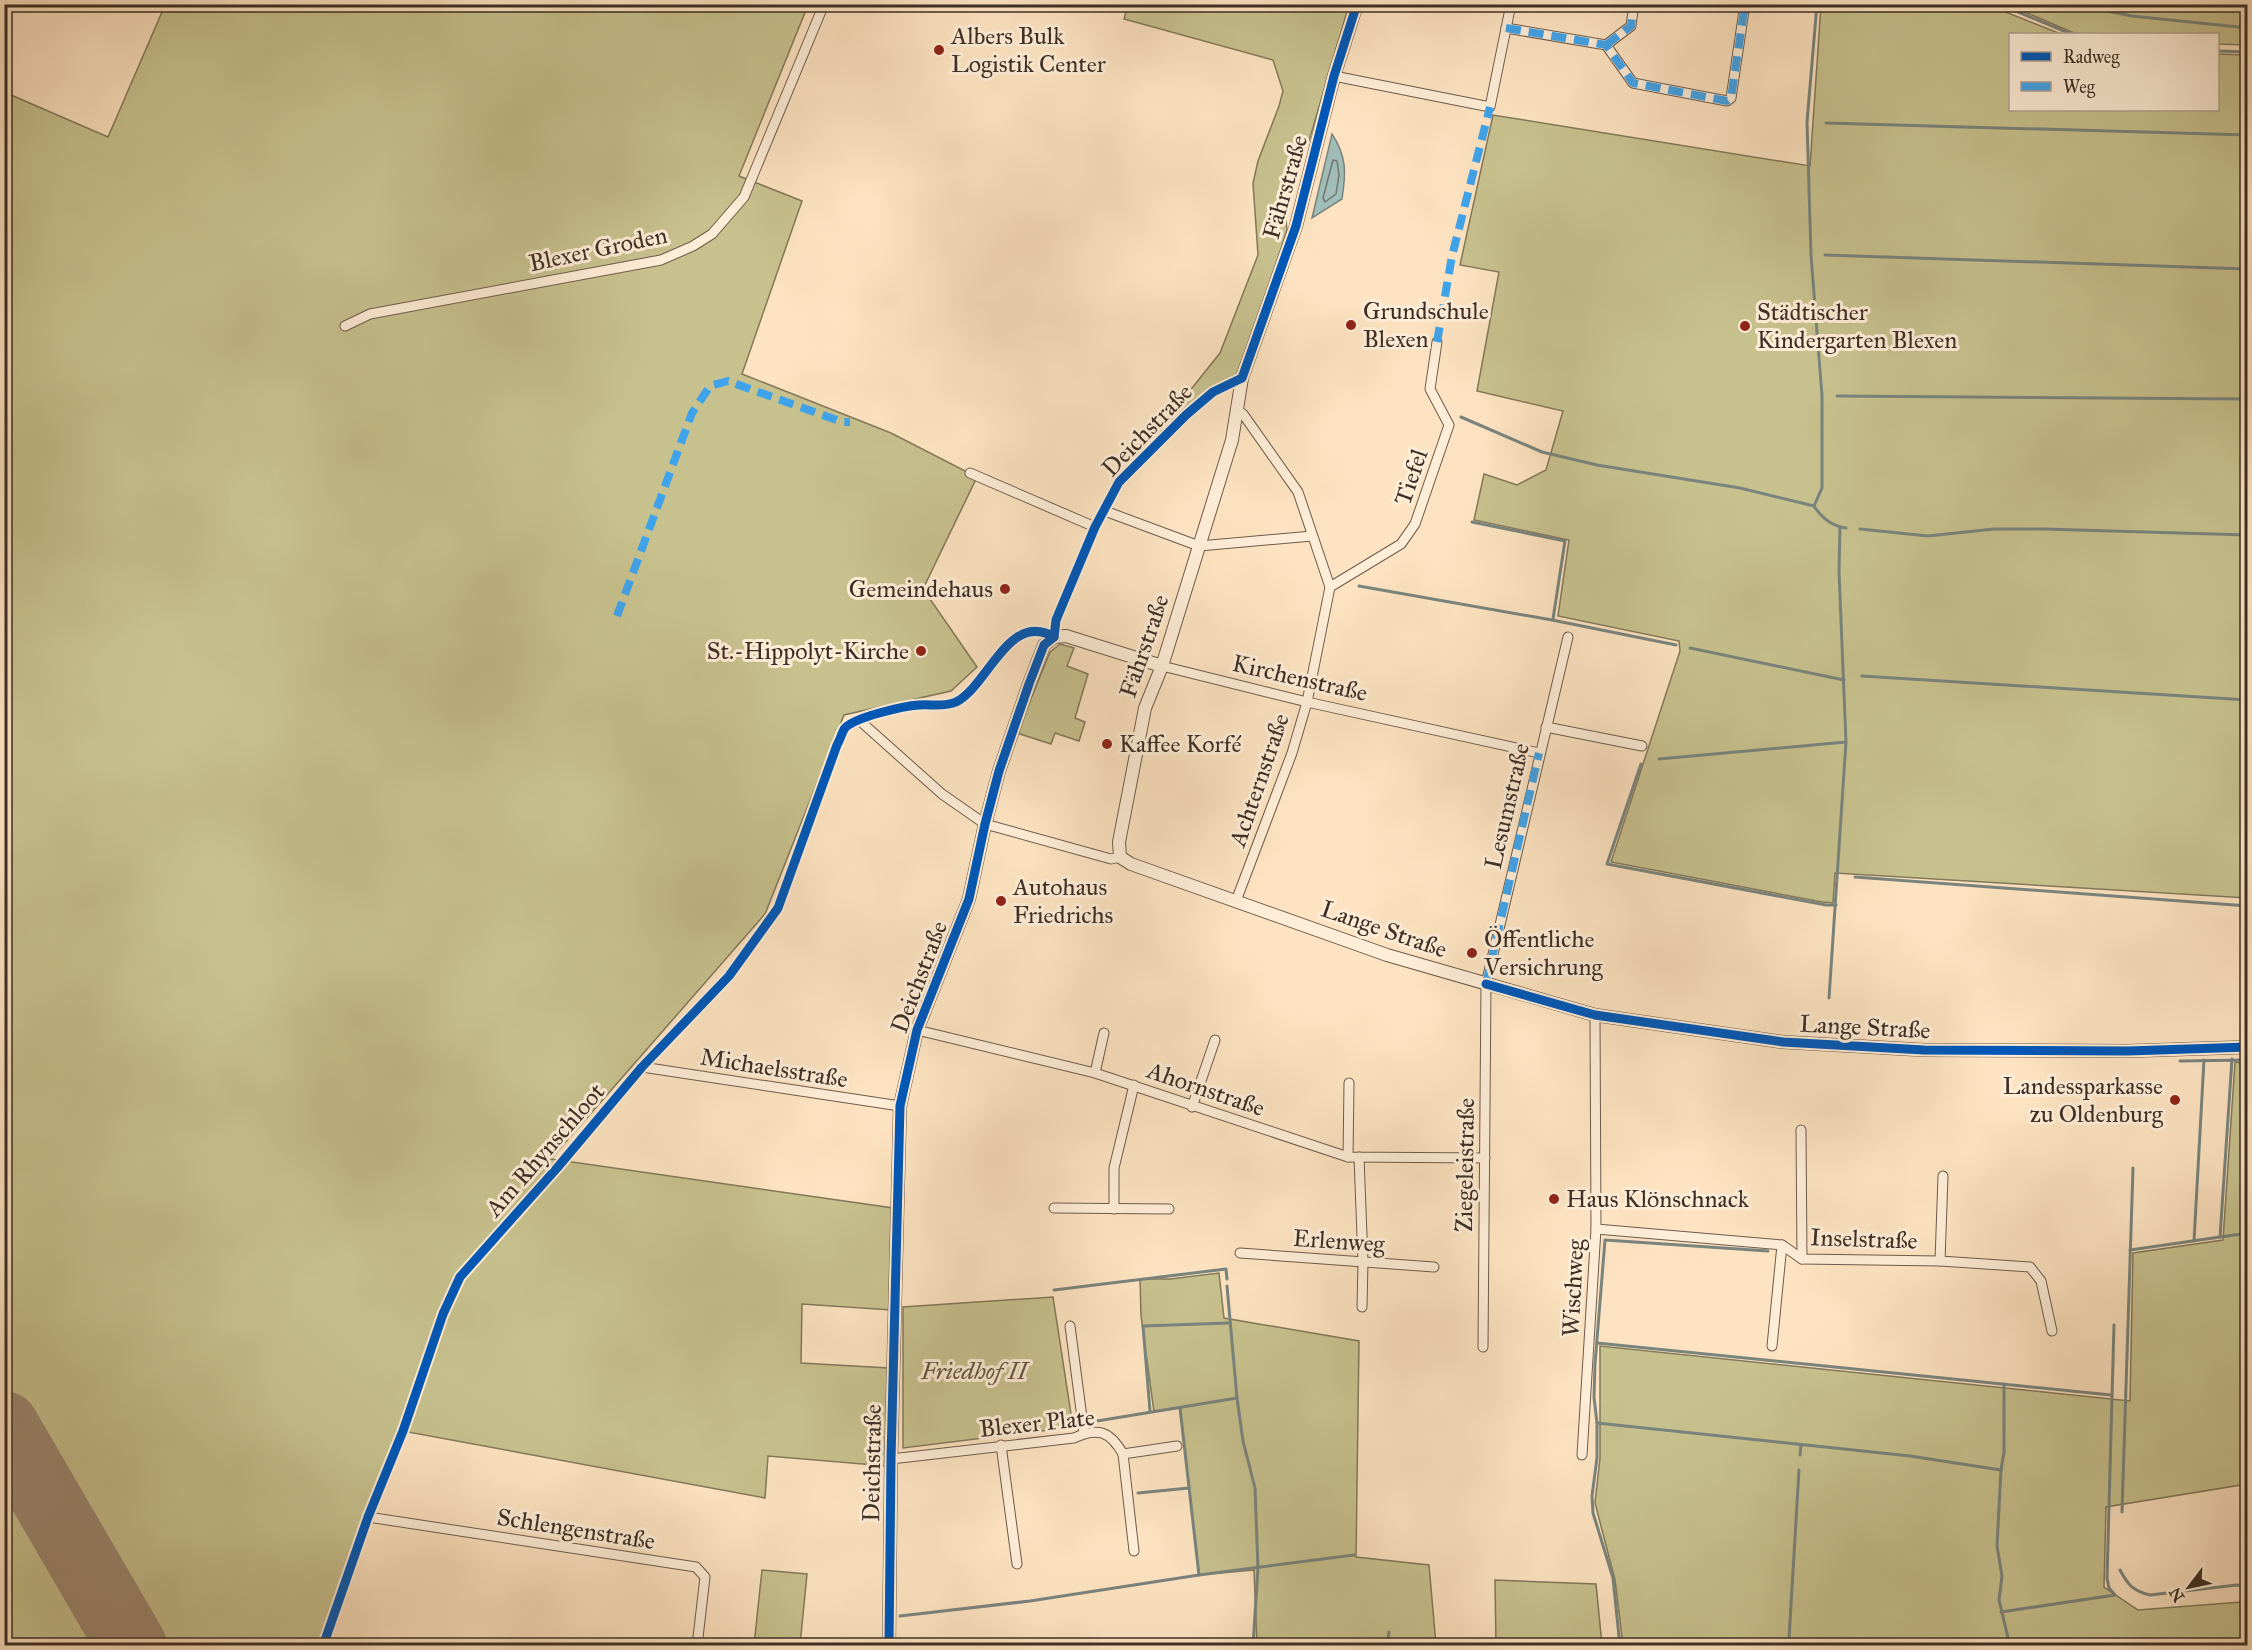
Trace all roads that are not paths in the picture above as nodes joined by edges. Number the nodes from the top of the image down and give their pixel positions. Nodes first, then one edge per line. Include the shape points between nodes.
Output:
1 (824, 4) edge
2 (1357, 4) edge
3 (1511, 4) edge
4 (1634, 4) edge
5 (1745, 4) edge
6 (1506, 28) junction
7 (1606, 45) junction
8 (1335, 76) junction
9 (345, 326) dead end
10 (1437, 342) dead end
11 (1213, 392) dead end
12 (1237, 410) junction
13 (970, 473) dead end
14 (1105, 512) junction
15 (1095, 527) junction
16 (1312, 536) junction
17 (1199, 546) junction
18 (1330, 587) junction
19 (1054, 637) junction
20 (1568, 637) dead end
21 (1162, 666) junction
22 (1307, 702) junction
23 (859, 720) joint
24 (1546, 727) junction
25 (1642, 746) dead end
26 (1539, 753) junction
27 (985, 824) junction
28 (1120, 857) junction
29 (1236, 901) junction
30 (1486, 984) junction
31 (1594, 1015) junction
32 (917, 1030) junction
33 (1104, 1033) dead end
34 (1215, 1040) dead end
35 (2247, 1047) edge
36 (642, 1068) junction
37 (1095, 1073) junction
38 (1349, 1083) dead end
39 (1134, 1085) junction
40 (900, 1106) junction
41 (1192, 1107) junction
42 (1801, 1130) dead end
43 (1348, 1157) junction
44 (1359, 1157) junction
45 (1485, 1158) junction
46 (1943, 1176) dead end
47 (1054, 1208) dead end
48 (1114, 1209) junction
49 (1169, 1209) dead end
50 (1596, 1229) junction
51 (1782, 1245) junction
52 (1240, 1253) dead end
53 (1802, 1259) junction
54 (1940, 1261) junction
55 (1363, 1262) junction
56 (1434, 1267) dead end
57 (1362, 1307) dead end
58 (1070, 1326) dead end
59 (2052, 1331) dead end
60 (1772, 1346) dead end
61 (1483, 1347) dead end
62 (1084, 1433) junction
63 (1001, 1445) junction
64 (1177, 1446) dead end
65 (1123, 1454) junction
66 (1582, 1455) dead end
67 (891, 1459) junction
68 (368, 1517) junction
69 (1134, 1551) dead end
70 (1017, 1564) dead end
71 (323, 1646) edge
72 (697, 1646) edge
73 (889, 1646) edge

1 - 9 street, Blexer Groden via 744,196 712,234 661,260 370,314
2 - 8 street, Fährstraße
3 - 6 street
4 - 7 street via 1631,26
5 - 7 street via 1731,98 1727,101 1632,83
6 - 7 street
6 - 8 street via 1490,107
8 - 12 street, Fährstraße via 1296,226 1242,378
10 - 18 street, Tiefel via 1430,388 1449,425 1415,524 1401,544
11 - 14 street, Deichstraße via 1119,482
12 - 16 street via 1244,414 1298,492
12 - 17 street, Fährstraße via 1232,440
13 - 15 street
14 - 15 street, Deichstraße
14 - 17 street
15 - 19 street, Deichstraße via 1056,620
16 - 17 street
16 - 18 street
17 - 21 street, Fährstraße
18 - 22 street, Achternstraße
19 - 21 street, Kirchenstraße via 1066,636
19 - 27 street, Deichstraße via 1044,645 1029,684
20 - 24 street, Lesumstraße
21 - 22 street, Kirchenstraße
21 - 28 street, Fährstraße via 1138,737 1119,842
22 - 26 street, Kirchenstraße
22 - 29 street, Achternstraße via 1292,753
23 - 27 street, Lange Straße via 942,794
23 - 36 street, Am Rhynschloot via 846,727 837,745 778,908 729,976
24 - 25 street
24 - 26 street, Lesumstraße
26 - 30 street, Lesumstraße
27 - 28 street, Lange Straße via 1111,859
27 - 32 street, Deichstraße via 969,899
28 - 29 street, Lange Straße
29 - 30 street, Lange Straße via 1387,955
30 - 31 street, Lange Straße
30 - 45 street, Ziegeleistraße
31 - 35 street, Lange Straße via 1783,1042 1924,1050 2128,1052
31 - 50 street, Wischweg
32 - 37 street, Ahornstraße
32 - 40 street, Deichstraße
33 - 37 street
34 - 41 street
36 - 40 street, Michaelsstraße
36 - 68 street, Am Rhynschloot via 460,1277
37 - 39 street, Ahornstraße
38 - 43 street
39 - 41 street, Ahornstraße
39 - 48 street via 1114,1168
40 - 67 street, Deichstraße
41 - 43 street, Ahornstraße
42 - 53 street
43 - 44 street, Ahornstraße
44 - 45 street, Ahornstraße
44 - 55 street
45 - 61 street, Ziegeleistraße
46 - 54 street
47 - 48 street
48 - 49 street
50 - 51 street, Inselstraße
50 - 66 street, Wischweg
51 - 53 street, Inselstraße
51 - 60 street
52 - 55 street, Erlenweg
53 - 54 street, Inselstraße
54 - 59 street, Inselstraße via 2030,1267 2041,1281
55 - 56 street, Erlenweg
55 - 57 street
58 - 62 street
62 - 63 street, Blexer Plate via 1074,1438
62 - 65 street, Blexer Plate via 1105,1433
63 - 67 street, Blexer Plate
63 - 70 street
64 - 65 street, Blexer Plate
65 - 69 street
67 - 73 street, Deichstraße
68 - 71 street, Am Rhynschloot
68 - 72 street, Schlengenstraße via 696,1567 705,1577

